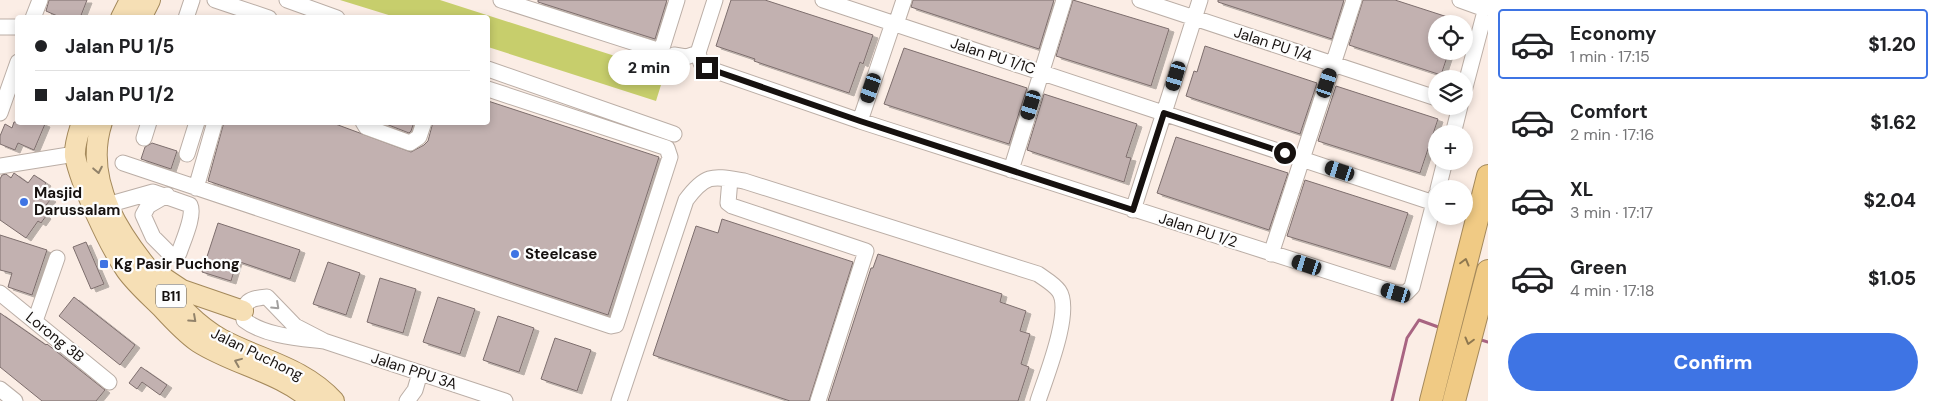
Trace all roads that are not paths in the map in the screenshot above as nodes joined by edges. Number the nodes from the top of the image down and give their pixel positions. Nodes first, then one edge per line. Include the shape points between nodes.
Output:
1 (40, 0) edge
2 (130, 0) edge
3 (150, 0) edge
4 (192, 0) edge
5 (215, 0) edge
6 (287, 0) edge
7 (501, 0) edge
8 (677, 0) edge
9 (715, 0) edge
10 (823, 0) edge
11 (904, 0) edge
12 (1064, 0) edge
13 (1140, 0) edge
14 (1200, 0) edge
15 (1354, 0) edge
16 (1460, 0) edge
17 (1486, 4) edge
18 (248, 14) edge
19 (34, 15) edge
20 (122, 15) edge
21 (143, 15) edge
22 (188, 15) edge
23 (329, 15) edge
24 (1194, 18) junction
25 (894, 24) junction
26 (0, 27) edge
27 (15, 27) edge
28 (698, 53) junction
29 (674, 55) dead end
30 (1333, 64) junction
31 (15, 70) edge
32 (490, 70) edge
33 (1469, 70) edge
34 (1041, 72) junction
35 (490, 90) edge
36 (1428, 95) edge
37 (0, 113) edge
38 (1164, 113) junction
39 (860, 121) junction
40 (81, 125) edge
41 (101, 125) edge
42 (148, 125) edge
43 (193, 125) edge
44 (214, 125) edge
45 (365, 125) edge
46 (423, 125) edge
47 (674, 134) dead end
48 (144, 138) dead end
49 (75, 154) junction
50 (187, 154) dead end
51 (1302, 159) junction
52 (123, 162) dead end
53 (0, 166) edge
54 (1011, 170) junction
55 (1488, 176) edge
56 (730, 179) junction
57 (196, 188) junction
58 (1428, 193) edge
59 (167, 195) dead end
60 (107, 205) junction
61 (1133, 210) junction
62 (1428, 225) edge
63 (134, 252) junction
64 (1271, 254) junction
65 (57, 258) dead end
66 (1488, 271) edge
67 (0, 293) edge
68 (243, 311) junction
69 (35, 321) junction
70 (324, 341) junction
71 (420, 373) junction
72 (109, 382) dead end
73 (0, 388) edge
74 (15, 401) edge
75 (312, 401) edge
76 (334, 401) edge
77 (407, 401) edge
78 (504, 401) edge
79 (619, 401) edge
80 (818, 401) edge
81 (1038, 401) edge
82 (1431, 401) edge
83 (1454, 401) edge

1 - 19 street
2 - 20 main road
3 - 21 main road
4 - 22 street
5 - 18 street
6 - 23 street
7 - 8 street via 657,50 662,48
9 - 28 street
10 - 25 street, Jalan PU 1/1C
11 - 25 street
12 - 34 street
13 - 24 street, Jalan PU 1/4
14 - 24 street
15 - 30 street
16 - 17 street
17 - 33 street
24 - 30 street, Jalan PU 1/4
24 - 38 street
25 - 34 street, Jalan PU 1/1C
25 - 39 street
26 - 27 street
28 - 29 street via 686,57
28 - 39 street, Jalan PU 1/2 via 701,63 707,68
30 - 36 street, Jalan PU 1/4
30 - 51 street
31 - 37 street
32 - 47 street
34 - 38 street, Jalan PU 1/1C
34 - 54 street
35 - 57 street via 667,148 670,157 616,325 611,326
38 - 51 street, Jalan PU 1/1C
38 - 61 street
39 - 54 street, Jalan PU 1/2
40 - 49 main road
41 -> 60 main road, Jalan Puchong / B11 via 96,155
42 - 48 street
43 - 50 street
44 - 57 street
45 - 46 street via 410,143 419,137
49 - 53 street
75 -> 49 main road, Jalan Puchong / B11 via 284,381 196,341 176,324 127,271 112,249
51 - 58 street, Jalan PU 1/1C
51 - 64 street
52 - 57 street
54 - 61 street, Jalan PU 1/2
82 -> 55 highway
56 - 79 street via 708,178 695,187 686,200
56 - 80 street via 728,203 732,206 866,251
56 - 81 street via 1038,274 1048,280 1060,292 1062,320
59 - 60 street via 153,192
60 - 63 main road, Jalan Puchong / B11
61 - 64 street, Jalan PU 1/2
62 - 64 street, Jalan PU 1/2 via 1412,287 1406,293 1396,293
63 - 68 main road via 182,290
63 -> 76 main road, Jalan Puchong / B11 via 199,324 222,339 311,380
65 - 69 street
66 -> 83 highway
67 - 69 street, Lorong 3B
68 - 70 street, Jalan PPU 3A via 244,320 250,325 295,338
68 -> 70 street, Jalan PPU 3A via 246,302 267,297 294,326
69 - 72 street, Lorong 3B
70 - 71 street, Jalan PPU 3A
71 - 77 street via 415,390
71 - 78 street, Jalan PPU 3A
73 - 74 street

